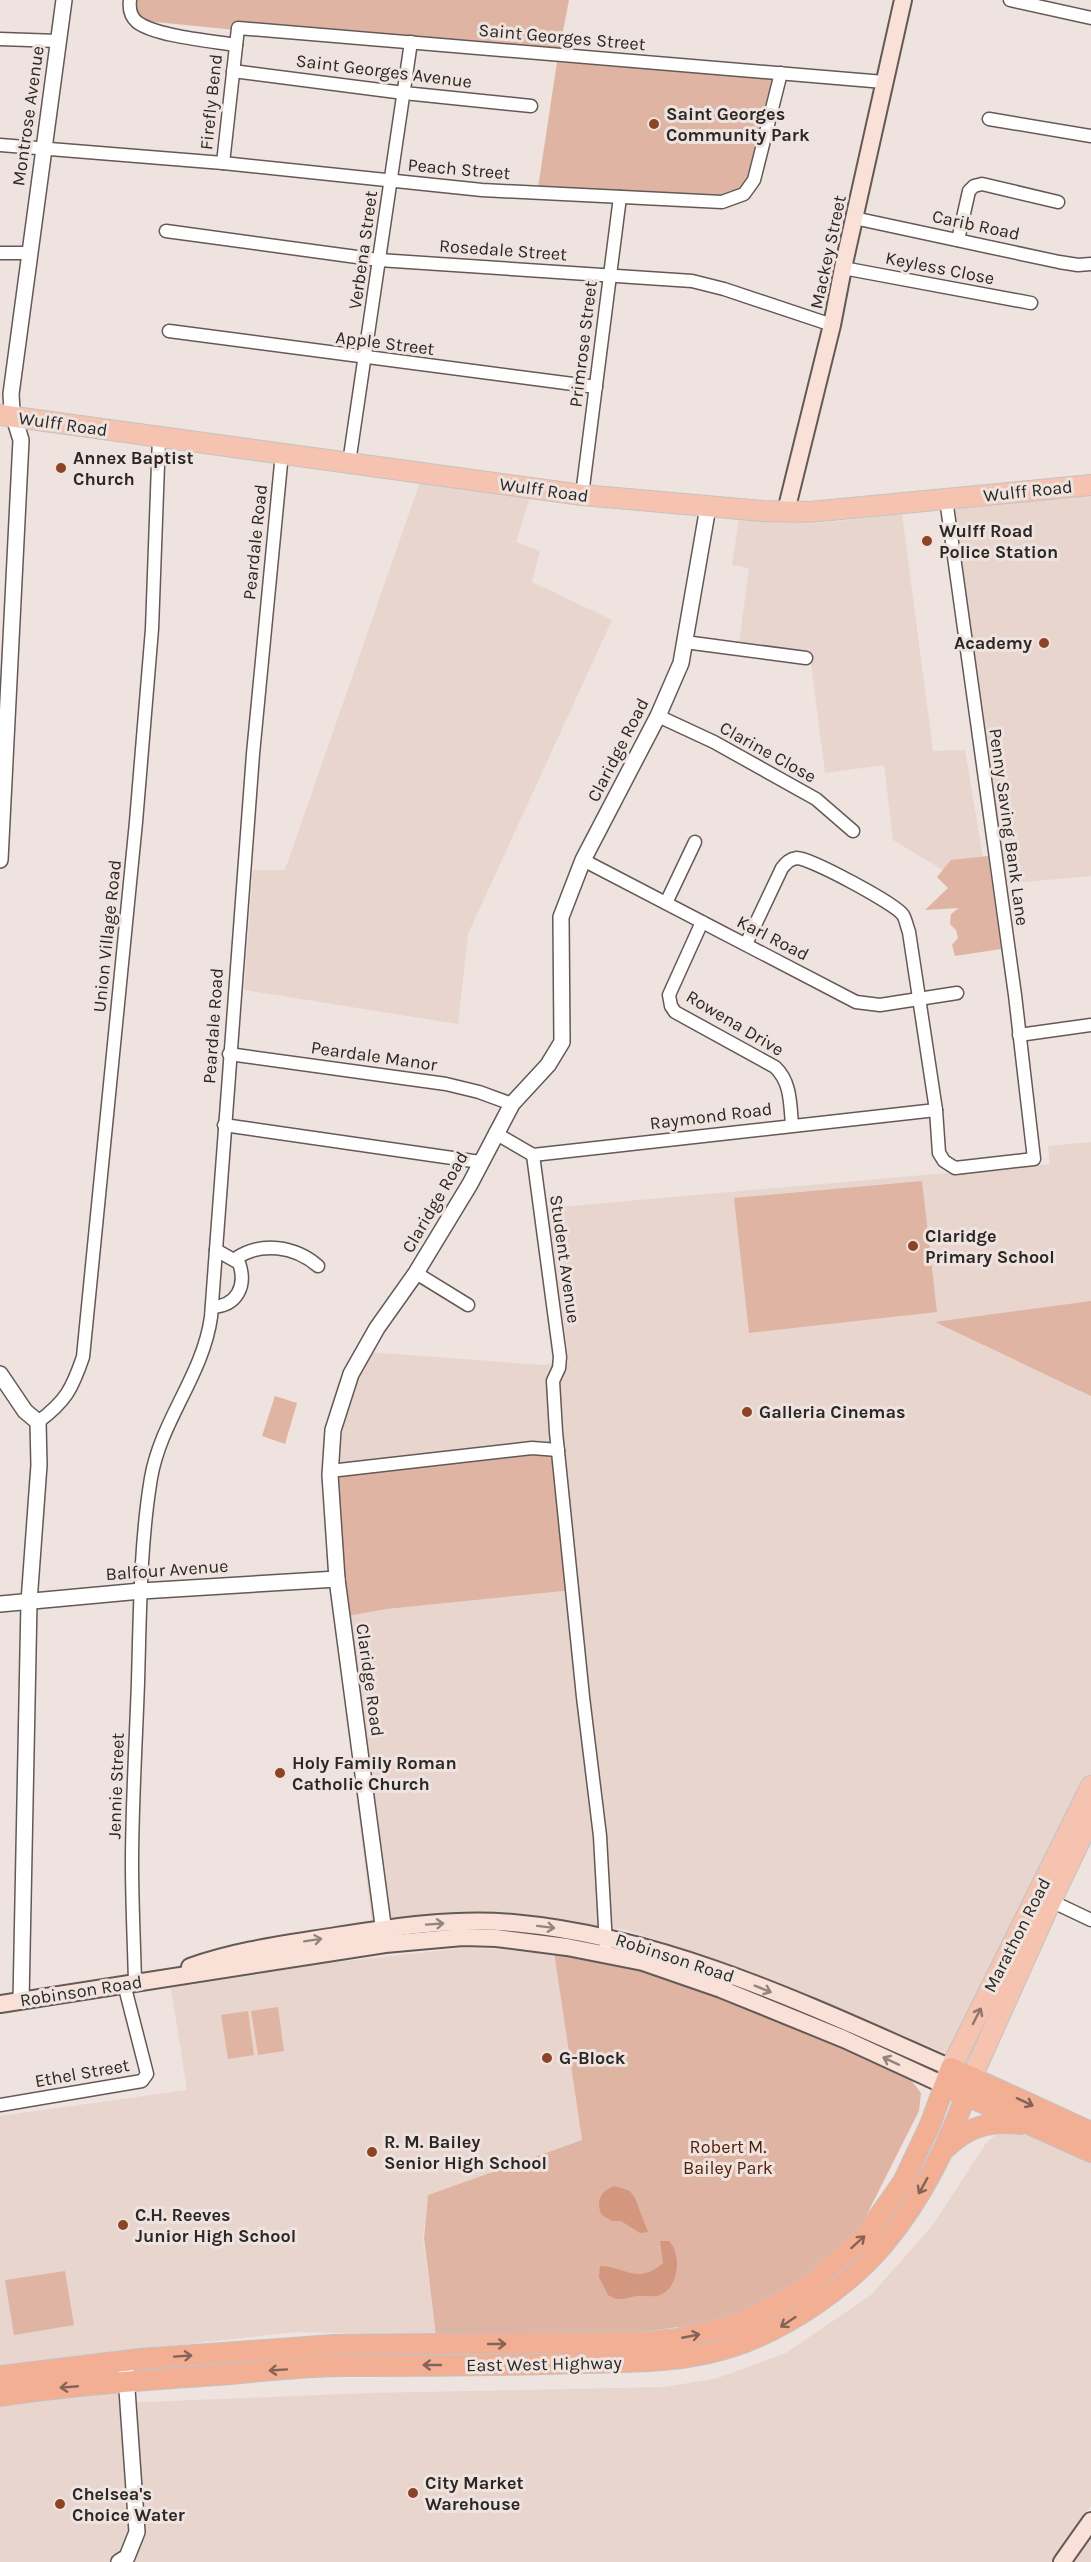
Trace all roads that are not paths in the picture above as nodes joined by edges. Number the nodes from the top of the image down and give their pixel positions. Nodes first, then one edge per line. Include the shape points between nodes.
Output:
1 (64, 0) edge
2 (130, 0) edge
3 (903, 0) edge
4 (1010, 0) edge
5 (1091, 18) edge
6 (238, 28) joint
7 (0, 39) edge
8 (58, 41) junction
9 (411, 42) junction
10 (236, 45) junction
11 (233, 71) junction
12 (781, 73) junction
13 (884, 82) junction
14 (404, 93) junction
15 (531, 106) dead end
16 (989, 119) dead end
17 (1091, 136) edge
18 (0, 145) edge
19 (44, 147) junction
20 (223, 163) junction
21 (391, 181) junction
22 (621, 197) junction
23 (1058, 202) dead end
24 (854, 218) junction
25 (166, 231) dead end
26 (958, 240) junction
27 (0, 253) edge
28 (28, 253) junction
29 (379, 260) junction
30 (1091, 264) edge
31 (843, 268) junction
32 (610, 275) junction
33 (1031, 303) dead end
34 (832, 325) junction
35 (169, 331) dead end
36 (365, 358) junction
37 (596, 387) junction
38 (7, 416) edge
39 (159, 437) junction
40 (282, 453) junction
41 (349, 463) junction
42 (1091, 484) edge
43 (582, 495) junction
44 (946, 499) junction
45 (708, 507) junction
46 (786, 511) junction
47 (686, 642) junction
48 (806, 658) dead end
49 (658, 716) junction
50 (852, 831) dead end
51 (695, 842) dead end
52 (0, 860) edge
53 (583, 860) junction
54 (666, 903) junction
55 (702, 922) junction
56 (746, 944) junction
57 (957, 993) dead end
58 (920, 999) junction
59 (1091, 1025) edge
60 (1019, 1035) junction
61 (229, 1054) junction
62 (512, 1104) junction
63 (936, 1110) junction
64 (224, 1125) junction
65 (792, 1125) junction
66 (495, 1133) junction
67 (533, 1155) junction
68 (480, 1162) junction
69 (216, 1250) junction
70 (235, 1259) junction
71 (318, 1266) dead end
72 (417, 1273) junction
73 (468, 1305) dead end
74 (212, 1307) junction
75 (0, 1374) edge
76 (38, 1422) junction
77 (556, 1432) junction
78 (532, 1448) junction
79 (558, 1450) junction
80 (330, 1472) junction
81 (337, 1579) junction
82 (141, 1591) junction
83 (29, 1602) junction
84 (0, 1604) edge
85 (1091, 1786) edge
86 (1091, 1818) edge
87 (1051, 1901) junction
88 (1091, 1920) edge
89 (384, 1937) junction
90 (606, 1945) junction
91 (130, 1983) junction
92 (21, 2001) junction
93 (0, 2004) edge
94 (947, 2077) junction
95 (969, 2086) junction
96 (0, 2105) edge
97 (1043, 2130) junction
98 (1091, 2133) edge
99 (943, 2151) junction
100 (1091, 2152) edge
101 (125, 2361) junction
102 (0, 2376) edge
103 (127, 2381) junction
104 (0, 2396) edge
105 (1091, 2521) edge
106 (119, 2562) edge
107 (1062, 2562) edge

1 - 8 street, Montrose Avenue
2 - 10 street, Firefly Bend via 137,22 151,29
3 - 13 main road, Mackey Street
4 - 5 street
6 - 9 street, Saint Georges Street
6 - 10 street, Firefly Bend
7 - 8 street
8 - 19 street, Montrose Avenue
9 - 12 street, Saint Georges Street
9 - 14 street, Verbena Street
10 - 11 street, Firefly Bend
11 - 14 street, Saint Georges Avenue
11 - 20 street, Firefly Bend
12 - 13 street, Saint Georges Street
12 - 22 street, Peach Street via 754,180 744,194 712,202
13 - 24 main road, Mackey Street
14 - 15 street, Saint Georges Avenue
14 - 21 street, Verbena Street
16 - 17 street
18 - 19 street, Peach Street
19 - 20 street, Peach Street
19 - 28 street, Montrose Avenue
20 - 21 street, Peach Street
21 - 22 street, Peach Street
21 - 29 street, Verbena Street
22 - 32 street, Primrose Street
23 - 26 street via 982,184 974,186 969,191
24 - 26 street, Carib Road
24 - 31 main road, Mackey Street
25 - 29 street, Rosedale Street
26 - 30 street, Carib Road via 1059,262
27 - 28 street
28 - 38 street, Montrose Avenue
29 - 32 street, Rosedale Street
29 - 36 street, Verbena Street
31 - 33 street, Keyless Close
31 - 34 main road, Mackey Street
32 - 34 street, Rosedale Street via 692,281
32 - 37 street, Primrose Street
34 - 46 main road, Mackey Street
35 - 36 street, Apple Street
36 - 37 street, Apple Street
36 - 41 street, Verbena Street
37 - 43 street, Primrose Street
38 - 39 main road, Wulff Road
38 - 52 street, Montrose Avenue via 21,440
39 - 40 main road, Wulff Road
39 - 76 street, Union Village Road via 152,629 138,799 83,1357 72,1388
40 - 41 main road, Wulff Road
40 - 61 street, Peardale Road
41 - 43 main road, Wulff Road
42 - 44 main road, Wulff Road
43 - 45 main road, Wulff Road
44 - 46 main road, Wulff Road
44 - 60 street, Penny Saving Bank Lane
45 - 46 main road, Wulff Road
45 - 47 street, Claridge Road
47 - 48 street
47 - 49 street, Claridge Road
49 - 50 street, Clarine Close via 714,742 816,799
49 - 53 street, Claridge Road
51 - 54 street
53 - 54 street, Karl Road
53 - 62 street, Claridge Road via 561,917 562,1042 548,1065
54 - 55 street, Karl Road
55 - 56 street, Karl Road
55 - 65 street, Rowena Drive via 671,989 671,1006 675,1012 775,1067 789,1090
56 - 58 street, Karl Road via 856,1002 880,1005
56 - 58 street via 782,868 788,861 801,858 881,898 903,915
57 - 58 street, Karl Road
58 - 63 street
59 - 60 street
60 - 63 street, Penny Saving Bank Lane via 1034,1160 955,1168 939,1153
61 - 62 street, Peardale Manor via 446,1084
61 - 64 street, Peardale Road
62 - 66 street, Claridge Road
63 - 65 street, Raymond Road
64 - 68 street
64 - 69 street, Peardale Road
65 - 67 street, Raymond Road
66 - 67 street
66 - 68 street, Claridge Road
67 - 77 street, Student Avenue via 560,1357 553,1381
68 - 72 street, Claridge Road
69 - 70 street
69 - 74 street, Peardale Road
70 - 71 street via 254,1249 279,1247
70 - 74 street via 241,1266 237,1297 224,1306
72 - 73 street
72 - 80 street, Claridge Road via 377,1328 351,1374 333,1430
74 - 82 street, Peardale Road via 206,1346 156,1451
75 - 76 street
76 - 83 street via 39,1465
77 - 78 street
77 - 79 street, Student Avenue
78 - 79 street
78 - 80 street
79 - 90 street, Student Avenue via 600,1836
80 - 81 street, Claridge Road
81 - 82 street, Balfour Avenue
81 - 89 street, Claridge Road
82 - 83 street, Balfour Avenue
82 - 91 street, Jennie Street
83 - 84 street, Balfour Avenue
83 - 92 street
94 -> 85 main road, Marathon Road
86 - 87 main road, Marathon Road
87 - 88 street
87 - 95 main road, Marathon Road
89 - 90 main road, Robinson Road via 496,1938
89 - 91 main road, Robinson Road via 237,1953 162,1978
90 - 94 main road, Robinson Road
91 - 92 main road, Robinson Road
91 - 96 street, Ethel Street via 147,2074 142,2080
92 - 93 main road, Robinson Road
94 - 95 highway, Robinson Road
101 -> 94 highway, East West Highway via 333,2345 646,2342 734,2325 809,2285 865,2236 903,2182
95 - 97 highway, Robinson Road
95 -> 98 highway, Robinson Road
95 - 99 highway, East West Highway
97 - 99 highway via 1005,2122 982,2125 960,2136
97 - 100 highway, Robinson Road
99 -> 103 highway, East West Highway via 883,2246 836,2289 779,2328 734,2346 659,2361 336,2366
101 - 102 highway, East West Highway
101 - 103 street
103 -> 104 highway, East West Highway
103 - 106 street via 137,2532 127,2558
105 - 107 main road

